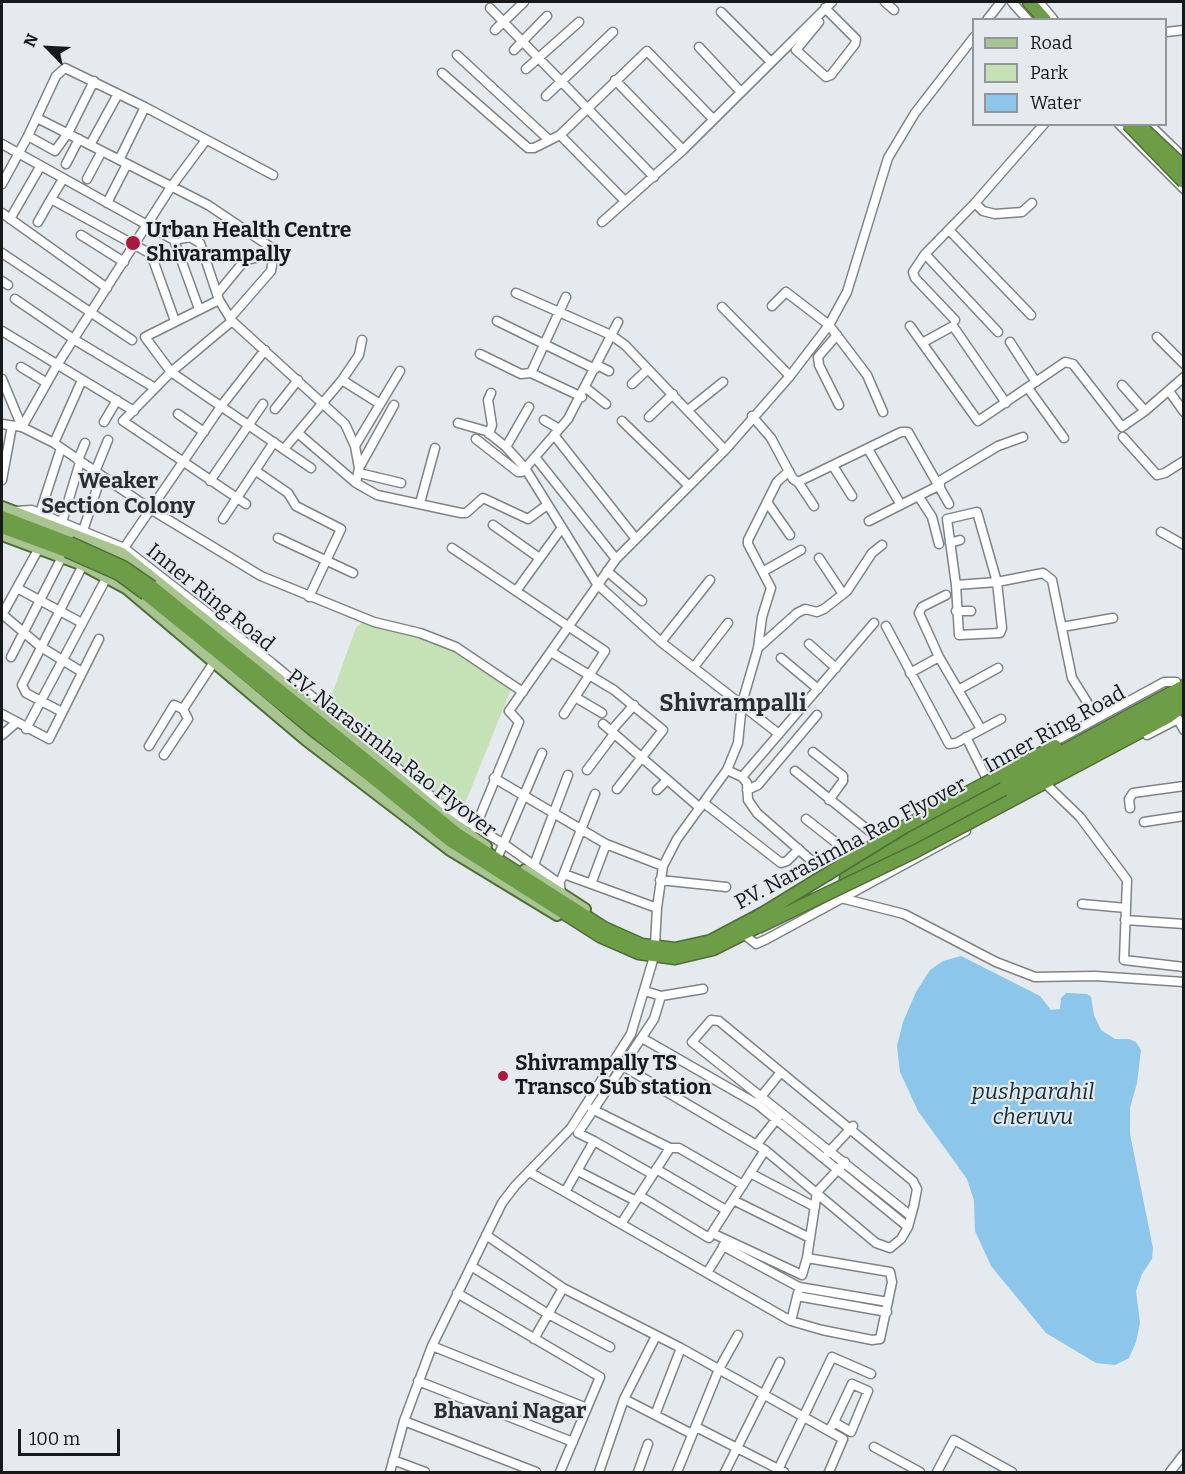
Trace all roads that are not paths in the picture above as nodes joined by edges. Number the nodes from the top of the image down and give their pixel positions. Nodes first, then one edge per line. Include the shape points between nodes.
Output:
1 (524, 2) edge
2 (832, 2) edge
3 (885, 2) edge
4 (1001, 2) edge
5 (1012, 2) edge
6 (1019, 2) edge
7 (1029, 2) edge
8 (1039, 2) edge
9 (490, 8) dead end
10 (825, 8) junction
11 (894, 10) dead end
12 (721, 12) dead end
13 (547, 16) dead end
14 (989, 18) edge
15 (1026, 18) edge
16 (1033, 18) edge
17 (1043, 18) edge
18 (1052, 18) edge
19 (503, 22) junction
20 (579, 22) dead end
21 (819, 22) dead end
22 (495, 30) dead end
23 (1184, 30) edge
24 (613, 32) dead end
25 (1167, 32) edge
26 (972, 40) edge
27 (523, 41) junction
28 (699, 47) dead end
29 (514, 50) dead end
30 (457, 55) dead end
31 (540, 58) junction
32 (771, 62) junction
33 (526, 69) dead end
34 (442, 73) dead end
35 (615, 80) junction
36 (94, 81) junction
37 (562, 81) junction
38 (740, 92) junction
39 (118, 94) junction
40 (546, 96) dead end
41 (145, 107) junction
42 (588, 108) junction
43 (37, 118) junction
44 (713, 119) junction
45 (1042, 126) edge
46 (1121, 126) edge
47 (1130, 126) edge
48 (1140, 126) edge
49 (1151, 126) edge
50 (68, 133) junction
51 (560, 135) junction
52 (28, 136) junction
53 (1162, 137) junction
54 (79, 139) junction
55 (548, 139) junction
56 (206, 140) junction
57 (2, 144) edge
58 (90, 145) junction
59 (683, 150) junction
60 (102, 151) junction
61 (1146, 152) junction
62 (18, 153) junction
63 (1184, 158) edge
64 (123, 162) junction
65 (66, 164) dead end
66 (40, 167) junction
67 (1184, 167) edge
68 (273, 175) dead end
69 (654, 177) junction
70 (3, 178) edge
71 (63, 179) junction
72 (87, 179) dead end
73 (1184, 182) edge
74 (171, 187) junction
75 (1184, 189) edge
76 (51, 199) junction
77 (625, 201) junction
78 (107, 203) junction
79 (1032, 203) dead end
80 (975, 204) junction
81 (2, 213) edge
82 (10, 219) junction
83 (38, 222) dead end
84 (602, 222) dead end
85 (148, 224) junction
86 (949, 230) junction
87 (81, 235) dead end
88 (174, 240) junction
89 (134, 245) junction
90 (2, 253) edge
91 (274, 254) junction
92 (925, 254) junction
93 (124, 262) junction
94 (106, 288) junction
95 (516, 293) dead end
96 (218, 297) junction
97 (566, 297) dead end
98 (15, 299) dead end
99 (772, 306) dead end
100 (722, 307) dead end
101 (199, 309) junction
102 (558, 312) junction
103 (91, 314) junction
104 (1031, 315) dead end
105 (231, 320) junction
106 (955, 320) dead end
107 (175, 321) junction
108 (497, 321) dead end
109 (618, 322) dead end
110 (829, 325) junction
111 (910, 326) dead end
112 (2, 331) edge
113 (998, 332) dead end
114 (611, 335) junction
115 (837, 335) junction
116 (1157, 337) dead end
117 (132, 339) dead end
118 (75, 340) junction
119 (362, 340) dead end
120 (1010, 342) dead end
121 (545, 343) junction
122 (922, 343) junction
123 (265, 350) junction
124 (480, 354) dead end
125 (1184, 364) edge
126 (57, 366) junction
127 (21, 367) dead end
128 (596, 367) junction
129 (648, 369) junction
130 (400, 371) dead end
131 (609, 371) dead end
132 (171, 372) junction
133 (531, 373) junction
134 (790, 376) junction
135 (1184, 377) edge
136 (2, 379) edge
137 (82, 380) junction
138 (342, 380) junction
139 (298, 381) junction
140 (723, 382) dead end
141 (1036, 382) junction
142 (47, 383) junction
143 (632, 384) dead end
144 (1122, 385) dead end
145 (155, 388) junction
146 (586, 388) junction
147 (1028, 388) junction
148 (1169, 391) junction
149 (491, 393) dead end
150 (673, 394) junction
151 (582, 397) junction
152 (117, 400) junction
153 (1006, 403) junction
154 (263, 404) dead end
155 (324, 404) junction
156 (380, 404) junction
157 (606, 404) dead end
158 (222, 405) junction
159 (394, 405) dead end
160 (839, 405) dead end
161 (529, 407) dead end
162 (274, 409) dead end
163 (688, 410) junction
164 (134, 411) junction
165 (1145, 411) junction
166 (883, 412) dead end
167 (1184, 412) edge
168 (178, 414) dead end
169 (752, 416) junction
170 (649, 417) dead end
171 (544, 420) dead end
172 (621, 421) dead end
173 (104, 422) dead end
174 (458, 423) dead end
175 (2, 424) edge
176 (250, 424) junction
177 (17, 426) junction
178 (204, 432) junction
179 (557, 432) junction
180 (299, 434) junction
181 (489, 434) junction
182 (1023, 437) dead end
183 (1123, 437) dead end
184 (1064, 438) dead end
185 (476, 439) dead end
186 (108, 440) dead end
187 (85, 442) dead end
188 (274, 442) junction
189 (58, 446) junction
190 (355, 446) junction
191 (506, 447) junction
192 (435, 448) dead end
193 (868, 449) junction
194 (284, 450) junction
195 (725, 450) junction
196 (535, 457) junction
197 (79, 461) junction
198 (1184, 461) edge
199 (183, 463) junction
200 (833, 466) junction
201 (311, 468) dead end
202 (525, 468) junction
203 (256, 471) junction
204 (359, 471) junction
205 (789, 471) junction
206 (98, 474) junction
207 (2, 480) edge
208 (210, 481) junction
209 (798, 482) junction
210 (356, 483) junction
211 (401, 483) dead end
212 (939, 483) junction
213 (688, 486) junction
214 (852, 496) dead end
215 (919, 496) junction
216 (237, 498) junction
217 (767, 502) junction
218 (420, 503) junction
219 (246, 504) dead end
220 (949, 504) dead end
221 (548, 505) junction
222 (901, 505) junction
223 (814, 506) dead end
224 (152, 510) junction
225 (5, 512) edge
226 (40, 513) junction
227 (223, 519) dead end
228 (869, 521) dead end
229 (62, 522) junction
230 (493, 525) dead end
231 (2, 527) edge
232 (561, 529) junction
233 (83, 531) junction
234 (1161, 532) dead end
235 (790, 534) dead end
236 (2, 535) edge
237 (278, 538) dead end
238 (636, 539) junction
239 (960, 540) dead end
240 (950, 543) junction
241 (939, 544) dead end
242 (882, 545) dead end
243 (1184, 545) edge
244 (39, 548) junction
245 (452, 548) dead end
246 (801, 550) dead end
247 (123, 551) junction
248 (62, 557) junction
249 (538, 557) junction
250 (819, 558) dead end
251 (616, 559) junction
252 (326, 560) junction
253 (83, 565) junction
254 (607, 571) junction
255 (764, 571) junction
256 (353, 573) dead end
257 (107, 576) junction
258 (710, 580) dead end
259 (997, 582) junction
260 (597, 584) junction
261 (956, 585) junction
262 (16, 588) junction
263 (516, 591) junction
264 (843, 594) junction
265 (946, 595) dead end
266 (309, 597) junction
267 (38, 599) junction
268 (642, 601) dead end
269 (61, 611) junction
270 (956, 611) junction
271 (971, 611) dead end
272 (2, 615) edge
273 (1113, 618) dead end
274 (82, 623) junction
275 (728, 623) dead end
276 (874, 623) dead end
277 (886, 626) dead end
278 (568, 627) junction
279 (1062, 627) junction
280 (23, 630) junction
281 (99, 639) dead end
282 (661, 642) junction
283 (808, 644) dead end
284 (41, 647) junction
285 (758, 648) junction
286 (551, 652) junction
287 (11, 657) dead end
288 (939, 657) junction
289 (780, 658) dead end
290 (62, 661) junction
291 (214, 662) junction
292 (694, 667) junction
293 (836, 668) junction
294 (998, 668) dead end
295 (82, 672) junction
296 (910, 673) junction
297 (589, 677) junction
298 (1182, 682) edge
299 (818, 689) junction
300 (958, 690) junction
301 (523, 692) junction
302 (575, 697) junction
303 (1184, 698) edge
304 (41, 702) junction
305 (742, 703) junction
306 (634, 705) junction
307 (183, 709) junction
308 (62, 712) junction
309 (1178, 712) edge
310 (602, 713) dead end
311 (2, 714) edge
312 (564, 714) dead end
313 (817, 716) dead end
314 (1097, 718) junction
315 (1001, 719) dead end
316 (17, 722) junction
317 (603, 724) dead end
318 (26, 729) junction
319 (981, 729) junction
320 (1184, 730) edge
321 (613, 733) junction
322 (779, 734) junction
323 (2, 735) edge
324 (965, 738) junction
325 (149, 746) dead end
326 (813, 752) dead end
327 (542, 753) dead end
328 (164, 755) dead end
329 (642, 759) junction
330 (587, 770) dead end
331 (727, 770) junction
332 (795, 771) dead end
333 (568, 775) dead end
334 (742, 777) junction
335 (494, 778) junction
336 (667, 780) junction
337 (991, 783) junction
338 (1184, 786) edge
339 (1049, 787) junction
340 (616, 789) dead end
341 (657, 790) dead end
342 (747, 790) junction
343 (524, 794) junction
344 (595, 794) dead end
345 (829, 800) junction
346 (996, 800) junction
347 (702, 806) junction
348 (1130, 808) dead end
349 (553, 812) junction
350 (1003, 812) junction
351 (1184, 816) edge
352 (806, 819) dead end
353 (1144, 822) dead end
354 (475, 828) junction
355 (580, 828) junction
356 (606, 844) junction
357 (887, 845) junction
358 (501, 849) junction
359 (798, 849) junction
360 (859, 860) junction
361 (534, 865) junction
362 (663, 866) junction
363 (564, 874) junction
364 (830, 876) junction
365 (660, 880) junction
366 (591, 884) junction
367 (560, 888) junction
368 (726, 888) dead end
369 (841, 897) junction
370 (1082, 904) dead end
371 (657, 908) junction
372 (1126, 908) junction
373 (1125, 920) junction
374 (756, 923) junction
375 (1184, 924) edge
376 (746, 936) junction
377 (655, 944) junction
378 (651, 960) junction
379 (1184, 967) edge
380 (1184, 982) edge
381 (703, 989) dead end
382 (645, 991) junction
383 (662, 996) junction
384 (639, 1007) junction
385 (719, 1021) junction
386 (741, 1033) dead end
387 (642, 1038) junction
388 (623, 1066) junction
389 (781, 1072) junction
390 (601, 1081) junction
391 (610, 1086) junction
392 (762, 1096) junction
393 (757, 1104) junction
394 (592, 1109) junction
395 (783, 1112) junction
396 (777, 1120) junction
397 (850, 1128) junction
398 (594, 1142) junction
399 (876, 1143) dead end
400 (761, 1147) junction
401 (670, 1148) junction
402 (831, 1150) junction
403 (824, 1158) junction
404 (845, 1162) junction
405 (838, 1170) junction
406 (578, 1171) junction
407 (529, 1172) junction
408 (654, 1172) junction
409 (750, 1173) junction
410 (743, 1185) junction
411 (565, 1192) junction
412 (817, 1192) junction
413 (638, 1198) junction
414 (733, 1200) junction
415 (815, 1207) junction
416 (726, 1210) junction
417 (911, 1216) junction
418 (621, 1224) junction
419 (908, 1227) junction
420 (712, 1233) junction
421 (486, 1235) junction
422 (810, 1238) junction
423 (725, 1243) junction
424 (825, 1256) dead end
425 (807, 1258) junction
426 (848, 1264) junction
427 (471, 1266) junction
428 (707, 1273) junction
429 (802, 1275) junction
430 (719, 1280) junction
431 (800, 1287) junction
432 (563, 1288) junction
433 (457, 1293) junction
434 (797, 1296) junction
435 (740, 1298) dead end
436 (888, 1302) junction
437 (887, 1312) junction
438 (548, 1314) junction
439 (790, 1321) junction
440 (738, 1335) dead end
441 (656, 1336) junction
442 (534, 1339) junction
443 (432, 1346) junction
444 (610, 1347) dead end
445 (681, 1348) junction
446 (780, 1362) dead end
447 (719, 1369) junction
448 (871, 1374) dead end
449 (418, 1381) junction
450 (762, 1394) junction
451 (624, 1399) junction
452 (587, 1408) junction
453 (655, 1415) junction
454 (804, 1417) junction
455 (404, 1421) junction
456 (834, 1422) junction
457 (694, 1430) junction
458 (830, 1431) junction
459 (573, 1442) junction
460 (648, 1444) dead end
461 (737, 1446) junction
462 (874, 1446) dead end
463 (1184, 1454) edge
464 (393, 1460) junction
465 (780, 1472) edge
466 (390, 1473) edge
467 (425, 1473) edge
468 (536, 1473) edge
469 (560, 1473) edge
470 (598, 1473) edge
471 (638, 1473) edge
472 (677, 1473) edge
473 (725, 1473) edge
474 (829, 1473) edge
475 (920, 1473) edge
476 (937, 1473) edge
477 (1012, 1473) edge
478 (1170, 1473) edge

1 - 19 street
2 - 10 street
3 - 11 street
4 - 14 street
5 - 15 street
6 - 16 highway
7 - 17 highway
8 - 18 street
9 - 19 street
10 - 21 street via 856,39 826,77 796,50
10 - 32 street
12 - 32 street
13 - 27 street
19 - 22 street
19 - 27 street
20 - 31 street
23 - 25 street
24 - 37 street
26 - 110 street via 915,113 888,158 848,292
27 - 29 street
27 - 31 street
28 - 38 street
30 - 55 street
31 - 33 street
31 - 37 street
32 - 38 street
34 - 55 street via 522,145 534,148
35 - 42 street
35 - 44 street via 647,51
35 - 59 street
36 - 39 street
36 - 43 street via 61,69
36 - 50 street
37 - 40 street
37 - 42 street
38 - 44 street
39 - 41 street
39 - 58 street
41 - 56 street
41 - 64 street
42 - 51 street
42 - 69 street
43 - 50 street
43 - 52 street
44 - 59 street
45 - 80 street
46 - 61 street
47 - 73 highway, bridge
48 - 67 highway, bridge
49 - 53 street
50 - 52 street via 55,151
50 - 54 street
51 - 55 street
51 - 77 street
52 - 62 street
53 - 61 street via 1157,148
53 - 63 street
54 - 58 street
54 - 65 street
56 - 68 street
56 - 74 street
57 - 62 street
58 - 60 street
59 - 69 street
60 - 64 street
60 - 72 street
61 - 75 street
62 - 66 street
62 - 70 street
64 - 74 street
64 - 78 street
66 - 71 street
66 - 82 street
69 - 77 street
71 - 76 street
71 - 78 street
74 - 85 street
74 - 91 street via 208,205 258,238
76 - 83 street
76 - 89 street
77 - 84 street
78 - 85 street
79 - 80 street via 1022,212 995,214
80 - 86 street
81 - 82 street
82 - 94 street
85 - 88 street
85 - 89 street
86 - 92 street
86 - 104 street
87 - 93 street
88 - 96 street via 190,237 200,243
88 - 101 street
89 - 93 street
89 - 107 street via 152,255
90 - 103 street
91 - 96 street via 245,260
91 - 105 street via 271,271
92 - 106 street via 913,272 915,278
92 - 113 street
93 - 94 street
94 - 103 street
95 - 102 street
96 - 101 street
96 - 105 street
97 - 102 street
98 - 118 street
99 - 110 street via 786,292
100 - 134 street
101 - 107 street
102 - 114 street
102 - 121 street
103 - 117 street
103 - 118 street
105 - 123 street
105 - 132 street
107 - 132 street via 145,337
108 - 121 street
109 - 114 street
110 - 115 street
110 - 134 street
111 - 122 street
112 - 126 street
114 - 128 street
114 - 129 street
115 - 160 street via 818,357
115 - 166 street via 870,381
116 - 125 street
118 - 126 street
118 - 145 street
119 - 138 street via 359,355
120 - 141 street
121 - 128 street
121 - 133 street
122 - 153 street via 953,326
122 - 153 street via 976,420 982,421
123 - 139 street
123 - 158 street
124 - 133 street via 521,374
126 - 137 street
126 - 142 street
127 - 142 street
128 - 131 street
128 - 146 street
129 - 143 street
129 - 150 street
130 - 156 street
132 - 145 street
132 - 158 street
133 - 151 street
134 - 169 street
135 - 148 street
136 - 177 street
137 - 152 street
137 - 189 street
138 - 155 street
138 - 156 street
139 - 155 street
139 - 162 street
140 - 163 street
141 - 147 street
141 - 165 street via 1071,362 1122,427
142 - 177 street
144 - 165 street
145 - 164 street
146 - 151 street
146 - 157 street
147 - 153 street
147 - 184 street
148 - 165 street
148 - 167 street
149 - 181 street
150 - 163 street
150 - 170 street
151 - 179 street
152 - 164 street
152 - 173 street
154 - 176 street
155 - 180 street
155 - 190 street via 345,424
156 - 190 street
158 - 176 street
158 - 178 street
159 - 204 street
161 - 191 street
163 - 195 street
164 - 199 street via 123,421
168 - 178 street
169 - 195 street
169 - 205 street via 771,438
171 - 179 street
172 - 213 street
174 - 181 street via 470,424
175 - 177 street
176 - 188 street
176 - 208 street
177 - 189 street
177 - 207 street
178 - 199 street
179 - 196 street
179 - 238 street
180 - 194 street
180 - 210 street
181 - 191 street
182 - 212 street via 998,446
183 - 198 street via 1157,475
185 - 202 street via 518,472
186 - 206 street
187 - 197 street
188 - 194 street
188 - 203 street
189 - 197 street
189 - 226 street
190 - 204 street
191 - 202 street
192 - 218 street
193 - 200 street
193 - 212 street via 903,430 908,432
193 - 222 street
194 - 201 street
195 - 213 street
196 - 202 street
196 - 251 street
197 - 206 street
197 - 229 street
199 - 208 street
199 - 224 street
200 - 209 street
200 - 214 street
202 - 221 street
203 - 216 street
203 - 252 street via 288,493 296,506 338,526 341,534
204 - 210 street
204 - 211 street
205 - 209 street
205 - 217 street via 777,482
206 - 224 street
206 - 233 street
208 - 216 street
209 - 223 street
210 - 218 street via 377,495
212 - 215 street
212 - 220 street
213 - 238 street
215 - 222 street
215 - 241 street via 932,518
216 - 219 street
216 - 227 street
217 - 235 street
217 - 255 street via 748,544
218 - 221 street via 466,513 483,498 528,519
221 - 232 street
222 - 228 street
224 - 247 street
224 - 266 street via 261,576
225 - 226 street
225 - 247 main road, Inner Ring Road
225 - 374 highway, P.V. Narasimha Rao Flyover, bridge via 137,576 450,829 604,928 642,945 675,949 711,941
226 - 229 street
229 - 233 street
230 - 249 street
231 - 374 highway, P.V. Narasimha Rao Flyover, bridge via 86,558 132,582 452,841 600,936 639,953 675,958 713,950
232 - 249 street
232 - 260 street
233 - 247 street
234 - 243 street
236 - 244 main road, Inner Ring Road
237 - 252 street
238 - 251 street
239 - 240 street
240 - 259 street via 947,519 978,514
240 - 261 street
242 - 264 street
244 - 248 main road, Inner Ring Road
244 - 262 street
245 - 263 street
246 - 255 street
247 - 257 street
247 - 354 street via 272,663 449,812
247 - 358 main road, Inner Ring Road via 445,817
248 - 253 main road, Inner Ring Road
248 - 267 street
249 - 263 street
250 - 264 street
251 - 254 street
252 - 256 street
252 - 266 street
253 - 257 main road, Inner Ring Road
253 - 269 street
254 - 260 street
254 - 268 street
255 - 285 street via 771,588
257 - 274 street
257 - 291 main road, Inner Ring Road
258 - 282 street
259 - 261 street
259 - 270 street via 1000,633 960,636
259 - 279 street via 1043,573 1050,577
260 - 278 street
260 - 282 street
261 - 270 street
262 - 267 street
262 - 272 street
263 - 278 street
264 - 285 street via 817,612 805,609 797,613
265 - 288 street via 921,606 919,613
266 - 301 street via 456,647
267 - 269 street
267 - 280 street
269 - 274 street
269 - 284 street
270 - 271 street
272 - 280 street
273 - 279 street
274 - 290 street
275 - 292 street
276 - 293 street
277 - 296 street
278 - 286 street
278 - 297 street via 605,651
279 - 314 street via 1072,678
280 - 284 street
280 - 287 street
281 - 295 street
282 - 292 street
283 - 293 street
284 - 290 street
284 - 304 street via 22,685 26,693
285 - 305 street
286 - 297 street
286 - 301 street
288 - 296 street
288 - 300 street
289 - 299 street
290 - 295 street
290 - 304 street
291 - 307 street
291 - 378 main road, Inner Ring Road via 306,740 450,850 615,947
292 - 305 street
293 - 299 street
294 - 300 street
295 - 308 street
296 - 324 street via 947,742 952,744
297 - 302 street
297 - 306 street
298 - 314 street, Inner Ring Road via 1164,682
298 - 337 highway
298 - 374 highway, P.V. Narasimha Rao Flyover, bridge
299 - 322 street
300 - 319 street
301 - 335 street via 509,711 519,722
302 - 310 street
302 - 312 street
303 - 346 main road, Inner Ring Road
303 - 374 highway, P.V. Narasimha Rao Flyover, bridge
304 - 308 street
304 - 318 street
305 - 322 street
305 - 331 street via 738,743
306 - 321 street
306 - 329 street via 663,730
307 - 325 street via 174,705
307 - 328 street via 188,719
308 - 318 street via 49,739
309 - 320 street
309 - 339 street
309 - 374 highway, bridge via 916,851
311 - 316 street
313 - 342 street via 758,785
314 - 337 street, Inner Ring Road
315 - 319 street
316 - 318 street
316 - 323 street
317 - 321 street
319 - 324 street
321 - 329 street
321 - 330 street
322 - 334 street
324 - 337 street
326 - 345 street via 843,776
327 - 343 street
329 - 336 street
329 - 340 street
331 - 334 street
331 - 347 street
332 - 345 street
333 - 349 street
334 - 342 street
335 - 343 street
335 - 354 street
336 - 341 street
336 - 347 street
337 - 357 main road, Inner Ring Road
337 - 374 highway, bridge via 883,839
338 - 348 street via 1133,793
339 - 350 street
339 - 372 street via 1080,817 1124,876
342 - 359 street via 748,800 757,813
343 - 349 street
343 - 358 street
344 - 355 street
345 - 357 street
346 - 350 street
346 - 376 main road, Inner Ring Road
347 - 359 street via 781,863
347 - 362 street
349 - 355 street
349 - 361 street
350 - 369 street
351 - 353 street
352 - 360 street
354 - 358 street
355 - 356 street
355 - 363 street
356 - 362 street
356 - 366 street
357 - 360 main road, Inner Ring Road
358 - 361 street
358 - 367 main road, Inner Ring Road
359 - 364 street
360 - 364 main road, Inner Ring Road
361 - 367 street
362 - 365 street
363 - 366 street
363 - 367 street
364 - 377 main road, Inner Ring Road via 719,935 685,944
365 - 368 street
365 - 371 street
366 - 371 street
367 - 377 main road, Inner Ring Road via 622,933
369 - 376 street via 756,945
369 - 380 street via 904,914 996,962 1035,977 1095,976
370 - 372 street
371 - 377 street
372 - 373 street
373 - 375 street
373 - 379 street via 1124,960
376 - 378 main road, Inner Ring Road via 700,958
378 - 382 street
378 - 384 street
381 - 383 street
382 - 383 street
382 - 384 street
383 - 387 street
384 - 390 street via 631,1034
385 - 386 street via 724,1019
385 - 389 street
385 - 392 street via 711,1020 692,1042
387 - 388 street
387 - 393 street
388 - 391 street
388 - 400 street
389 - 392 street
389 - 397 street
390 - 391 street
390 - 407 street via 566,1134
391 - 394 street
392 - 393 street
392 - 395 street
393 - 396 street
394 - 398 street via 578,1133
394 - 401 street
395 - 396 street
395 - 402 street
396 - 400 street
396 - 403 street
397 - 399 street via 855,1126
397 - 402 street
397 - 417 street via 913,1181 917,1189
398 - 406 street
398 - 408 street
400 - 409 street
400 - 412 street
401 - 408 street
401 - 410 street via 679,1148
402 - 403 street
402 - 404 street
403 - 405 street
404 - 405 street
404 - 417 street
405 - 412 street
405 - 419 street
406 - 411 street
406 - 413 street
407 - 411 street
407 - 421 street via 502,1203
408 - 413 street
408 - 416 street
409 - 410 street
409 - 415 street
410 - 414 street
411 - 418 street
412 - 415 street
412 - 419 street via 880,1245 890,1248 902,1239
413 - 418 street
413 - 420 street via 709,1238
414 - 416 street
414 - 422 street
415 - 422 street
416 - 420 street
417 - 419 street
418 - 428 street
420 - 423 street
421 - 427 street
421 - 432 street
422 - 425 street
423 - 428 street
423 - 429 street
423 - 431 street
424 - 426 street via 845,1259
425 - 426 street
425 - 429 street
426 - 436 street via 890,1272
427 - 433 street
427 - 438 street
428 - 430 street
429 - 431 street
430 - 435 street via 720,1287
430 - 439 street
431 - 434 street
431 - 436 street
432 - 438 street
432 - 441 street
433 - 442 street
433 - 443 street
434 - 437 street
434 - 439 street
436 - 437 street
437 - 439 street via 880,1339 872,1340
438 - 442 street
438 - 444 street
440 - 447 street
441 - 445 street
441 - 451 street
442 - 452 street via 600,1377
443 - 449 street
443 - 452 street
445 - 447 street
445 - 453 street
446 - 450 street
447 - 450 street
447 - 457 street
448 - 454 street via 832,1357
449 - 455 street
449 - 459 street
450 - 454 street
450 - 461 street
451 - 453 street
451 - 470 street
452 - 459 street
453 - 457 street
454 - 458 street
454 - 465 street
455 - 464 street
455 - 468 street
456 - 456 street via 852,1384 868,1391 851,1432
456 - 458 street
457 - 461 street
457 - 472 street
458 - 474 street via 843,1439
459 - 469 street
460 - 471 street
461 - 465 street
461 - 473 street
462 - 475 street
463 - 478 street
464 - 466 street
464 - 467 street
476 - 477 street via 954,1440

